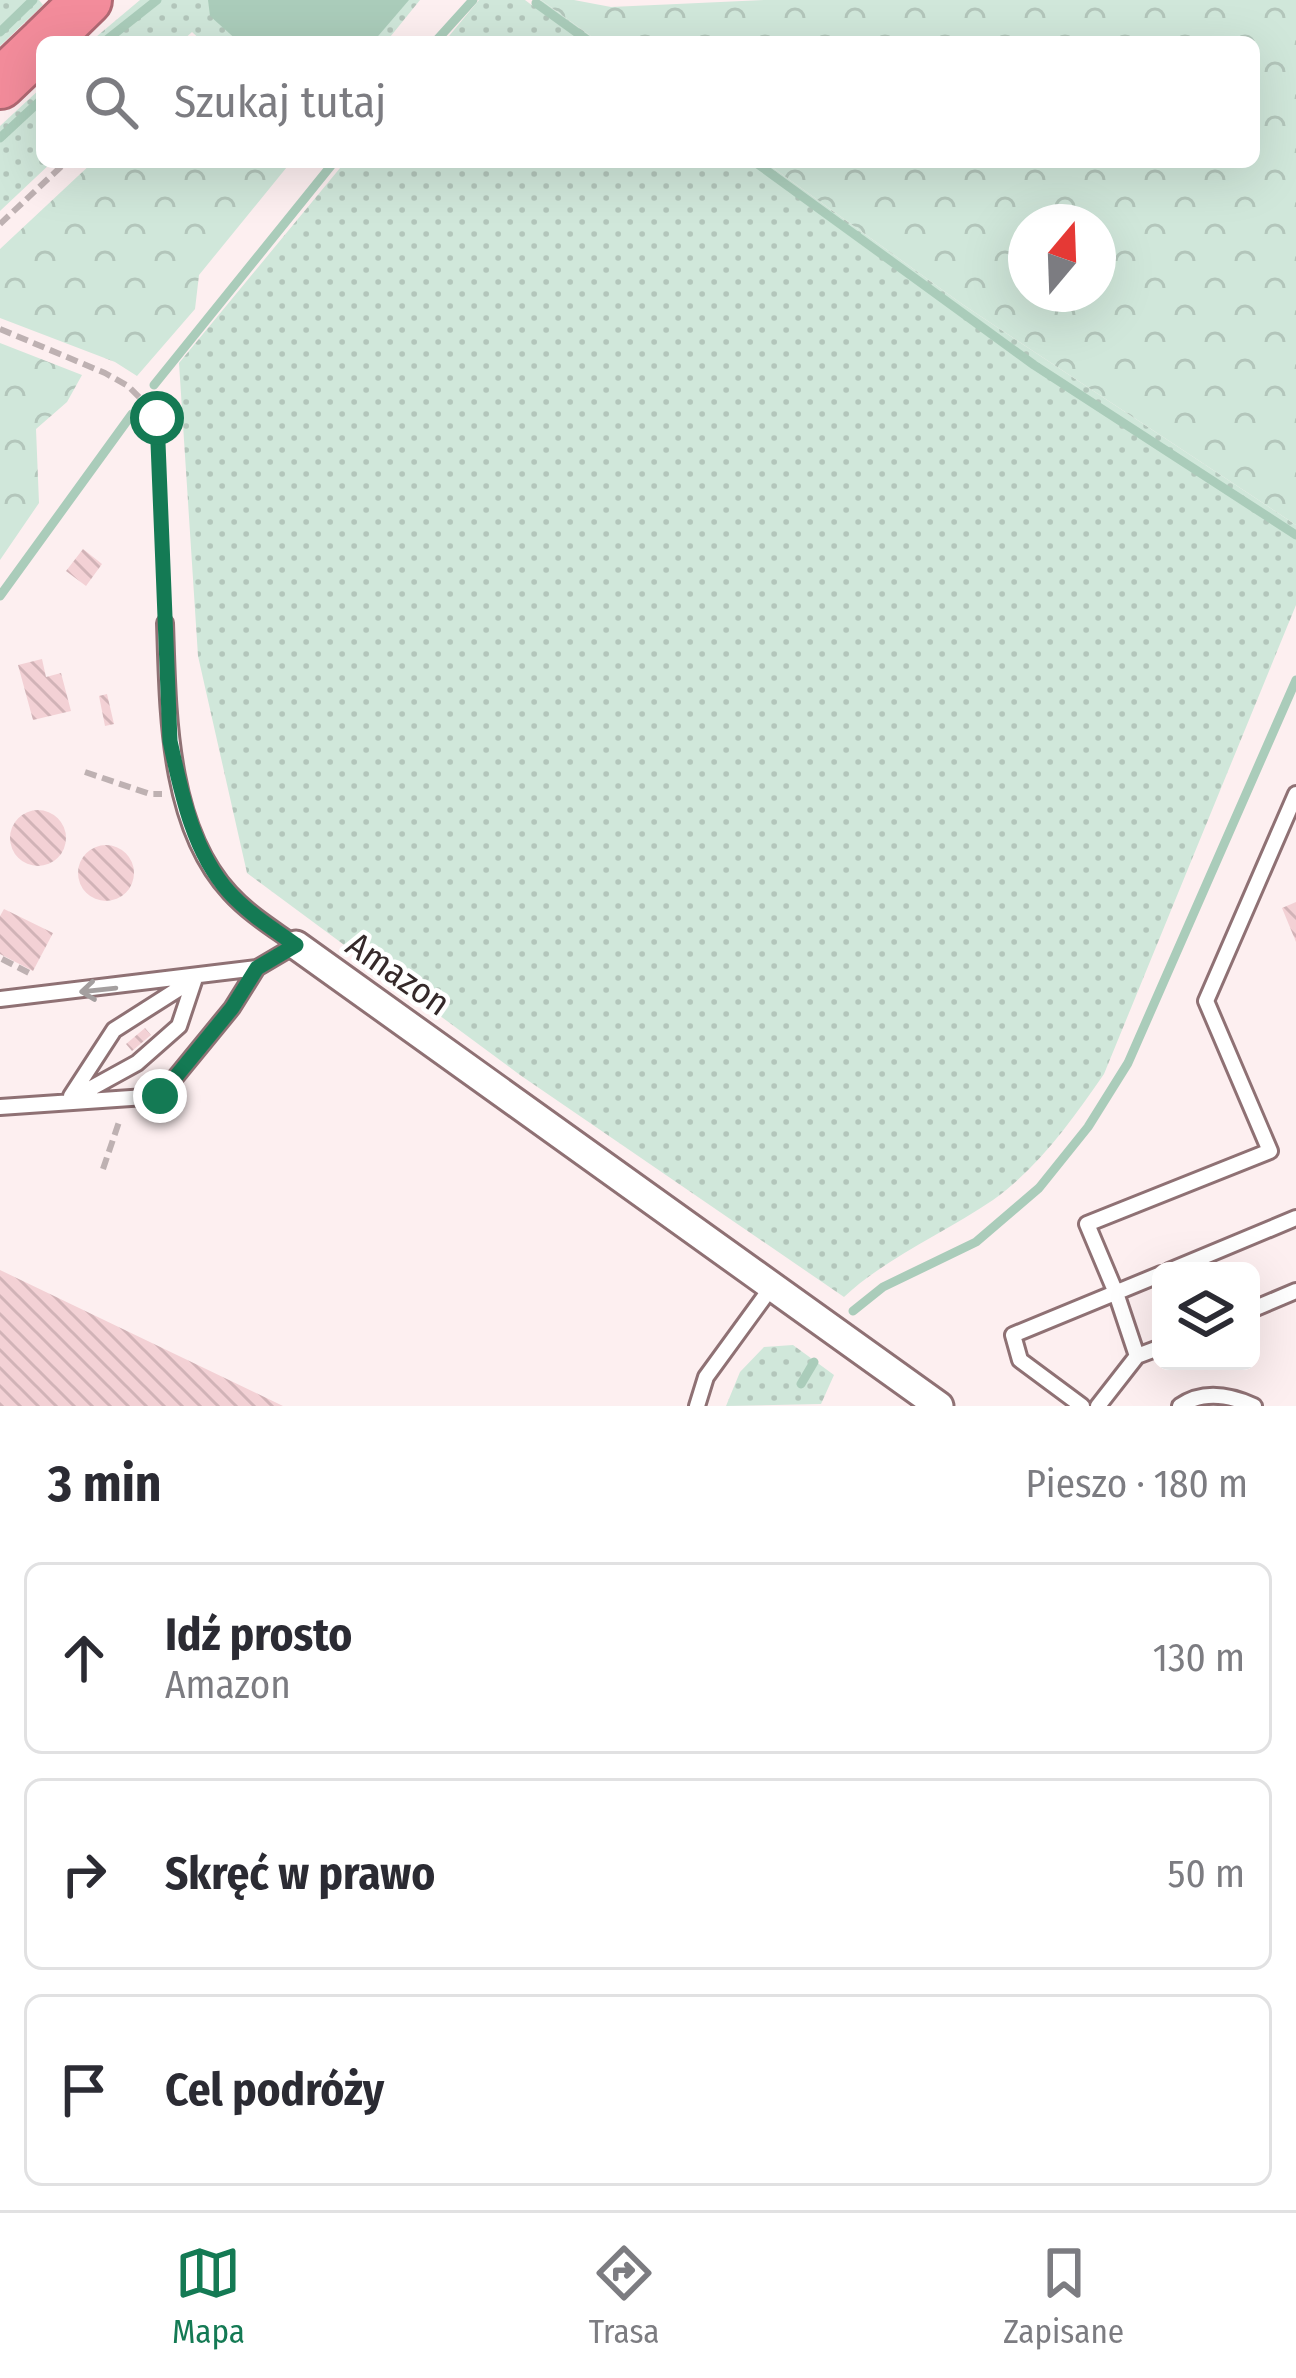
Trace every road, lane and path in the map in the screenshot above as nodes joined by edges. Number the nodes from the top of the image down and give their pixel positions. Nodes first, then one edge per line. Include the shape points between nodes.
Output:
1 (36, 47) edge
2 (0, 84) edge
3 (60, 168) edge
4 (0, 224) edge
5 (0, 329) edge
6 (165, 623) joint
7 (85, 772) dead end
8 (183, 794) junction
9 (1296, 794) edge
10 (296, 945) junction
11 (257, 968) junction
12 (195, 979) junction
13 (0, 999) edge
14 (118, 1097) junction
15 (69, 1100) junction
16 (0, 1107) edge
17 (103, 1169) dead end
18 (1296, 1218) edge
19 (1191, 1262) edge
20 (1152, 1278) edge
21 (773, 1285) junction
22 (1296, 1292) edge
23 (1116, 1293) junction
24 (1260, 1306) edge
25 (1152, 1351) edge
26 (1137, 1357) junction
27 (697, 1406) edge
28 (940, 1406) edge
29 (1082, 1406) edge
30 (1098, 1406) edge
31 (1180, 1406) edge
32 (1254, 1406) edge

1 - 2 highway
3 - 4 path
5 - 6 path via 106,373 157,418
6 - 8 lane, Amazon via 170,741
7 - 8 path via 150,794
8 - 10 lane, Amazon via 226,890
9 - 23 lane via 1206,1000 1270,1151 1087,1224
10 - 11 lane
10 - 21 street, Amazon
11 - 12 lane
11 - 14 lane via 160,1096
12 -> 13 lane
12 - 15 lane via 114,1030
12 - 15 lane via 179,1026 136,1063
14 - 15 lane
14 - 17 path via 120,1118
15 - 16 lane
18 - 19 lane
20 - 23 lane
21 - 27 lane via 706,1377
21 - 28 street, Amazon
22 - 24 lane
23 - 26 lane
23 - 29 lane via 1013,1335 1020,1360
25 - 26 lane
26 - 30 lane
31 - 32 lane via 1231,1396

